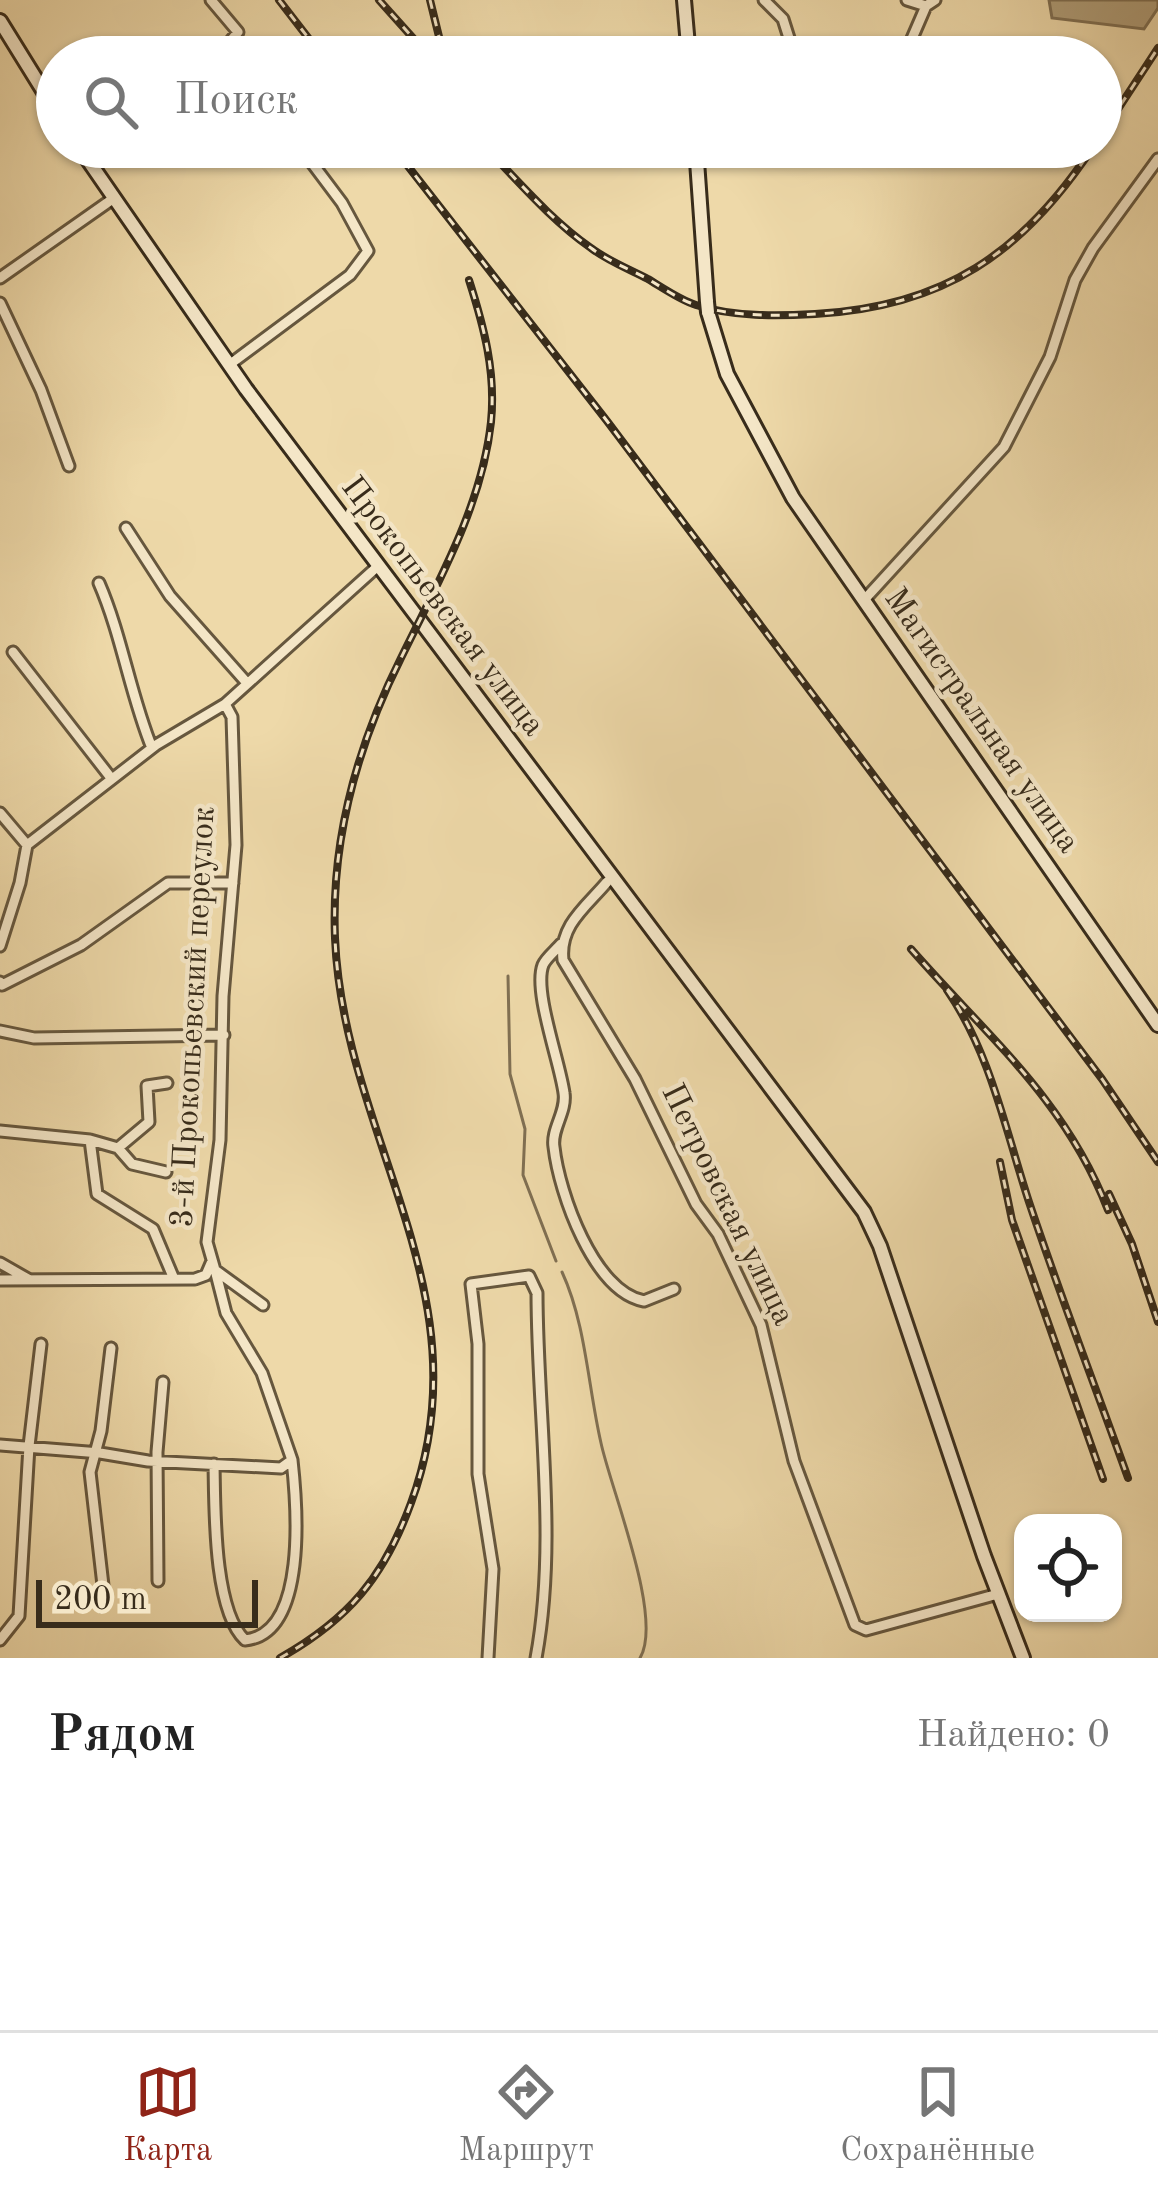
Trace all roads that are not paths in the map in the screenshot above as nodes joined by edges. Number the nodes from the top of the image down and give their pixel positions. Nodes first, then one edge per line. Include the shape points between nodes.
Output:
1 (212, 0) edge
2 (684, 0) edge
3 (764, 0) edge
4 (907, 0) edge
5 (931, 3) edge
6 (0, 21) edge
7 (235, 36) edge
8 (687, 36) edge
9 (788, 36) edge
10 (914, 36) edge
11 (36, 79) edge
12 (1158, 159) edge
13 (93, 168) edge
14 (316, 168) edge
15 (697, 168) edge
16 (114, 198) junction
17 (0, 278) edge
18 (0, 303) edge
19 (229, 364) junction
20 (69, 466) dead end
21 (126, 528) dead end
22 (378, 566) junction
23 (99, 583) dead end
24 (865, 599) junction
25 (13, 652) dead end
26 (247, 682) junction
27 (225, 704) junction
28 (152, 748) junction
29 (111, 778) junction
30 (0, 813) edge
31 (27, 845) junction
32 (607, 882) dead end
33 (233, 883) junction
34 (561, 944) junction
35 (0, 946) edge
36 (1, 984) edge
37 (1158, 1025) edge
38 (0, 1031) edge
39 (224, 1035) junction
40 (167, 1083) dead end
41 (0, 1131) edge
42 (91, 1140) junction
43 (118, 1148) junction
44 (166, 1172) dead end
45 (0, 1264) edge
46 (214, 1266) junction
47 (174, 1279) junction
48 (0, 1280) edge
49 (32, 1281) junction
50 (674, 1289) dead end
51 (262, 1305) dead end
52 (41, 1344) dead end
53 (111, 1348) dead end
54 (163, 1382) dead end
55 (0, 1444) edge
56 (29, 1446) junction
57 (93, 1452) junction
58 (292, 1460) junction
59 (158, 1461) junction
60 (214, 1464) junction
61 (158, 1581) dead end
62 (998, 1594) junction
63 (101, 1606) dead end
64 (0, 1640) edge
65 (488, 1658) edge
66 (536, 1658) edge
67 (1023, 1658) edge

1 - 7 street
2 - 8 main road
3 - 9 street
4 - 5 street
5 - 10 street
6 - 11 main road
12 - 24 street via 1075,280 1050,357 1004,447
13 - 16 main road, Прокопьевская улица
14 - 19 street via 368,251 350,274
15 - 24 main road, Магистральная улица via 707,307 727,374 793,498
16 - 17 street
16 - 19 main road, Прокопьевская улица
18 - 20 street
19 - 22 main road, Прокопьевская улица
21 - 26 street via 170,596
22 - 26 street
22 - 62 main road, Прокопьевская улица via 864,1212
23 - 28 street
24 - 37 main road, Магистральная улица
25 - 29 street
26 - 27 street
27 - 28 street
27 - 33 street, 3-й Прокопьевский переулок via 232,717
28 - 29 street
29 - 31 street
30 - 31 street
31 - 35 street
32 - 34 street via 572,919
33 - 36 street via 168,883 81,945
33 - 39 street, 3-й Прокопьевский переулок
34 - 50 street via 544,962 539,989 566,1100 552,1142 571,1215 621,1293 644,1301
34 - 62 street, Петровская улица via 761,1325 794,1461 855,1625 866,1630
38 - 39 street via 51,1038
39 - 46 street, 3-й Прокопьевский переулок via 208,1218
40 - 43 street via 148,1086 149,1122
41 - 42 street
42 - 43 street
42 - 47 street via 97,1194 153,1229
43 - 44 street via 132,1164
45 - 49 street
46 - 47 street, 3-й Прокопьевский переулок via 195,1280
46 - 51 street, 3-й Прокопьевский переулок
46 - 58 street via 226,1313 262,1373
47 - 49 street, 3-й Прокопьевский переулок
48 - 49 street, 3-й Прокопьевский переулок
52 - 56 street
53 - 57 street
54 - 59 street
55 - 56 street
56 - 57 street
56 - 64 street via 19,1616
57 - 59 street
57 - 63 street
58 - 60 street via 281,1468
58 - 60 street via 296,1564 277,1621 260,1639 245,1640 225,1593
59 - 60 street
59 - 61 street
62 - 67 main road, Прокопьевская улица
65 - 66 street via 493,1569 479,1491 471,1284 530,1276 537,1292 545,1546

